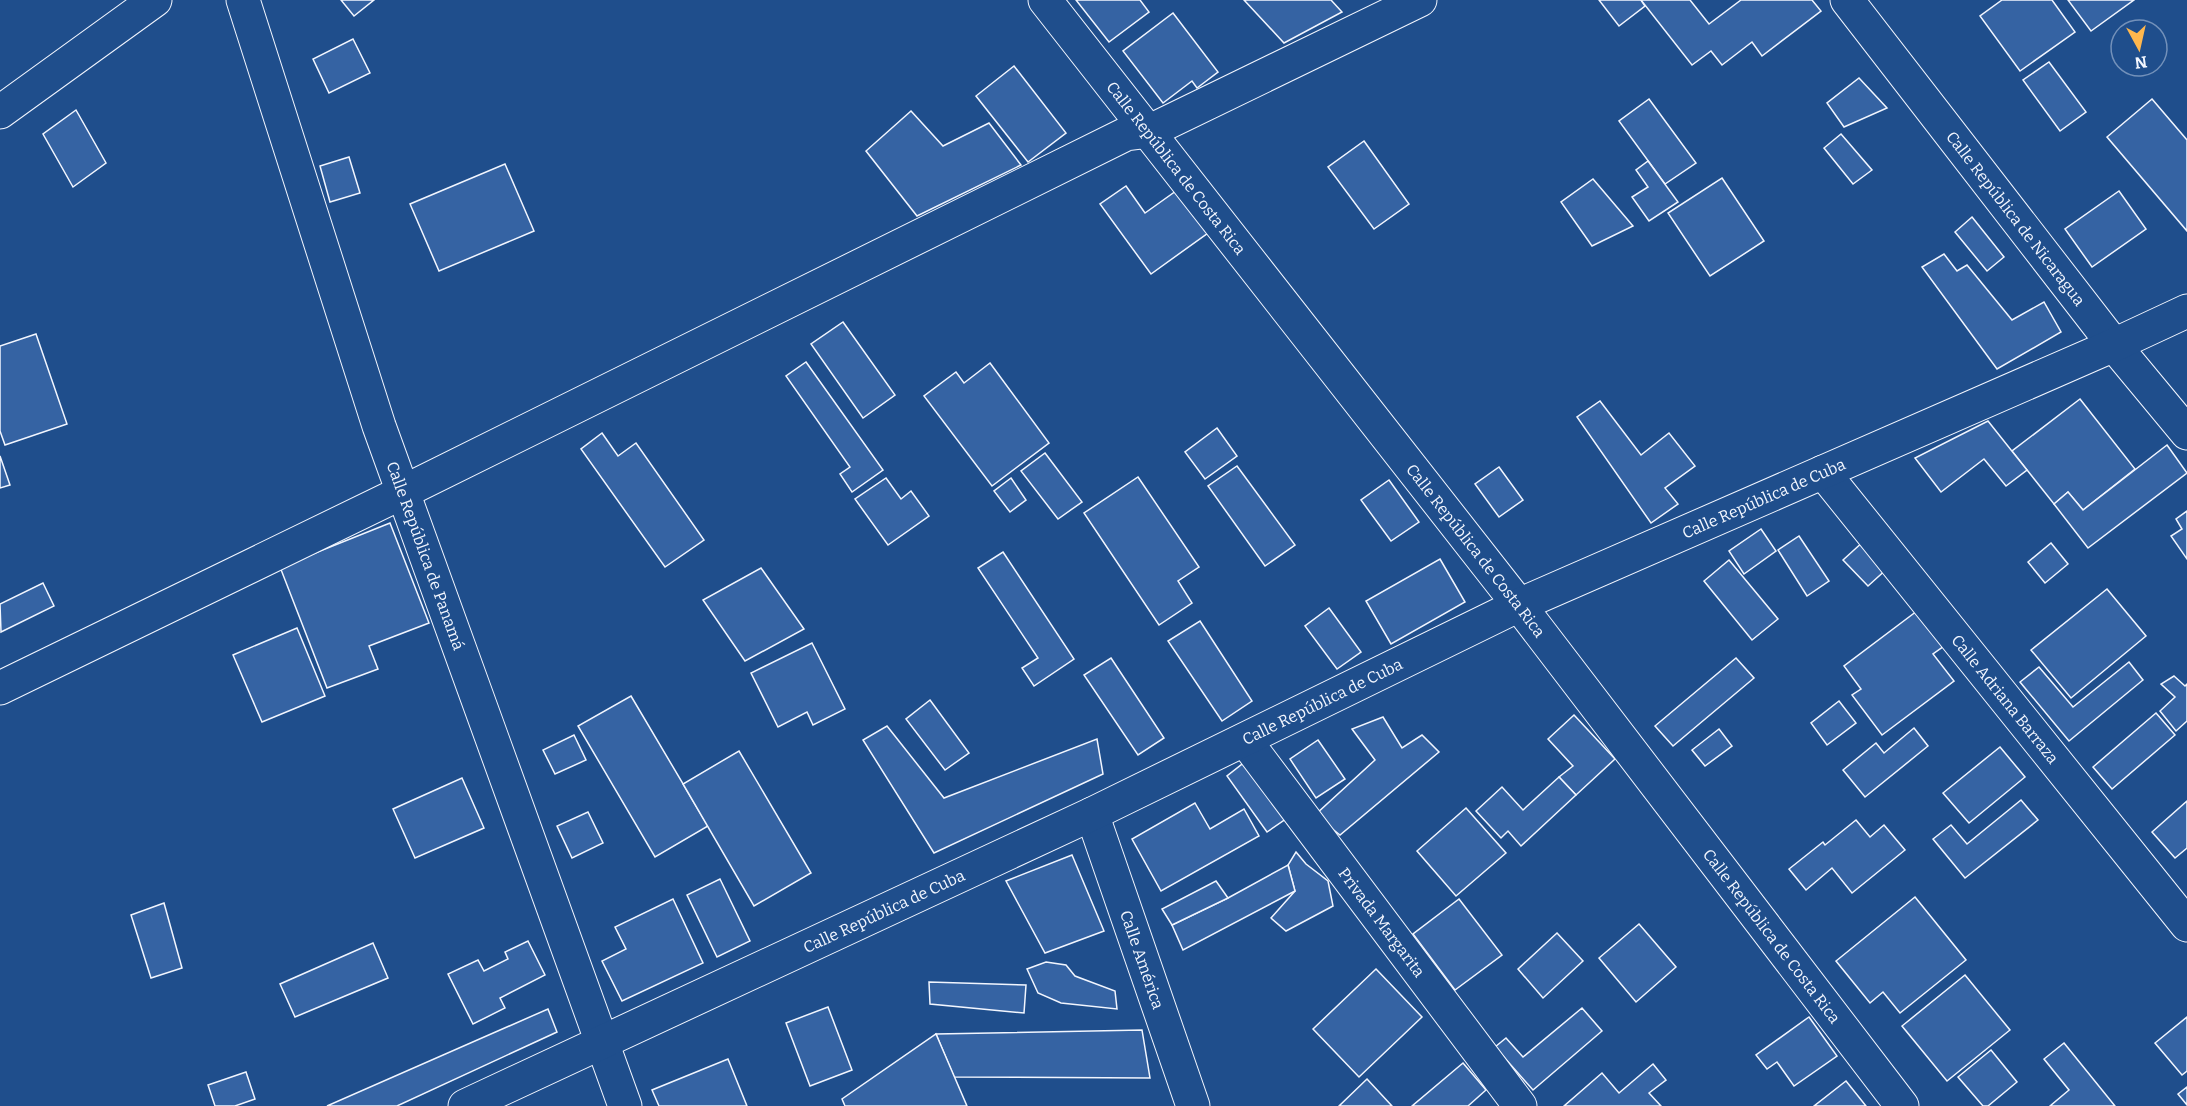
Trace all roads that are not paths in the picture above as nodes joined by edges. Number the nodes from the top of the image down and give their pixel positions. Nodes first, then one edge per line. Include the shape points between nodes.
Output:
1 (155, 0) edge
2 (243, 0) edge
3 (1045, 0) edge
4 (1420, 0) edge
5 (1847, 0) edge
6 (0, 112) edge
7 (1150, 131) junction
8 (2187, 311) edge
9 (2114, 345) junction
10 (2187, 433) edge
11 (1823, 472) junction
12 (403, 492) junction
13 (1519, 604) junction
14 (0, 688) edge
15 (1245, 740) junction
16 (1092, 814) junction
17 (2187, 925) edge
18 (602, 1043) junction
19 (465, 1106) edge
20 (625, 1106) edge
21 (1193, 1106) edge
22 (1520, 1106) edge
23 (1902, 1106) edge

1 - 6 street
2 - 12 street, Calle República de Panamá
3 - 7 street, Calle República de Costa Rica
4 - 7 street
5 - 9 street, Calle República de Nicaragua
7 - 12 street via 1126,134
7 - 13 street, Calle República de Costa Rica
8 - 9 street, Calle República de Cuba
9 - 10 street, Calle República de Nicaragua
9 - 11 street, Calle República de Cuba
11 - 13 street, Calle República de Cuba
11 - 17 street, Calle Adriana Barraza
12 - 14 street
12 - 18 street, Calle República de Panamá
13 - 15 street, Calle República de Cuba
13 - 23 street, Calle República de Costa Rica
15 - 16 street, Calle República de Cuba
15 - 22 street, Privada Margarita
16 - 18 street, Calle República de Cuba
16 - 21 street, Calle América
18 - 19 street, Calle República de Cuba
18 - 20 street, Calle República de Panamá

